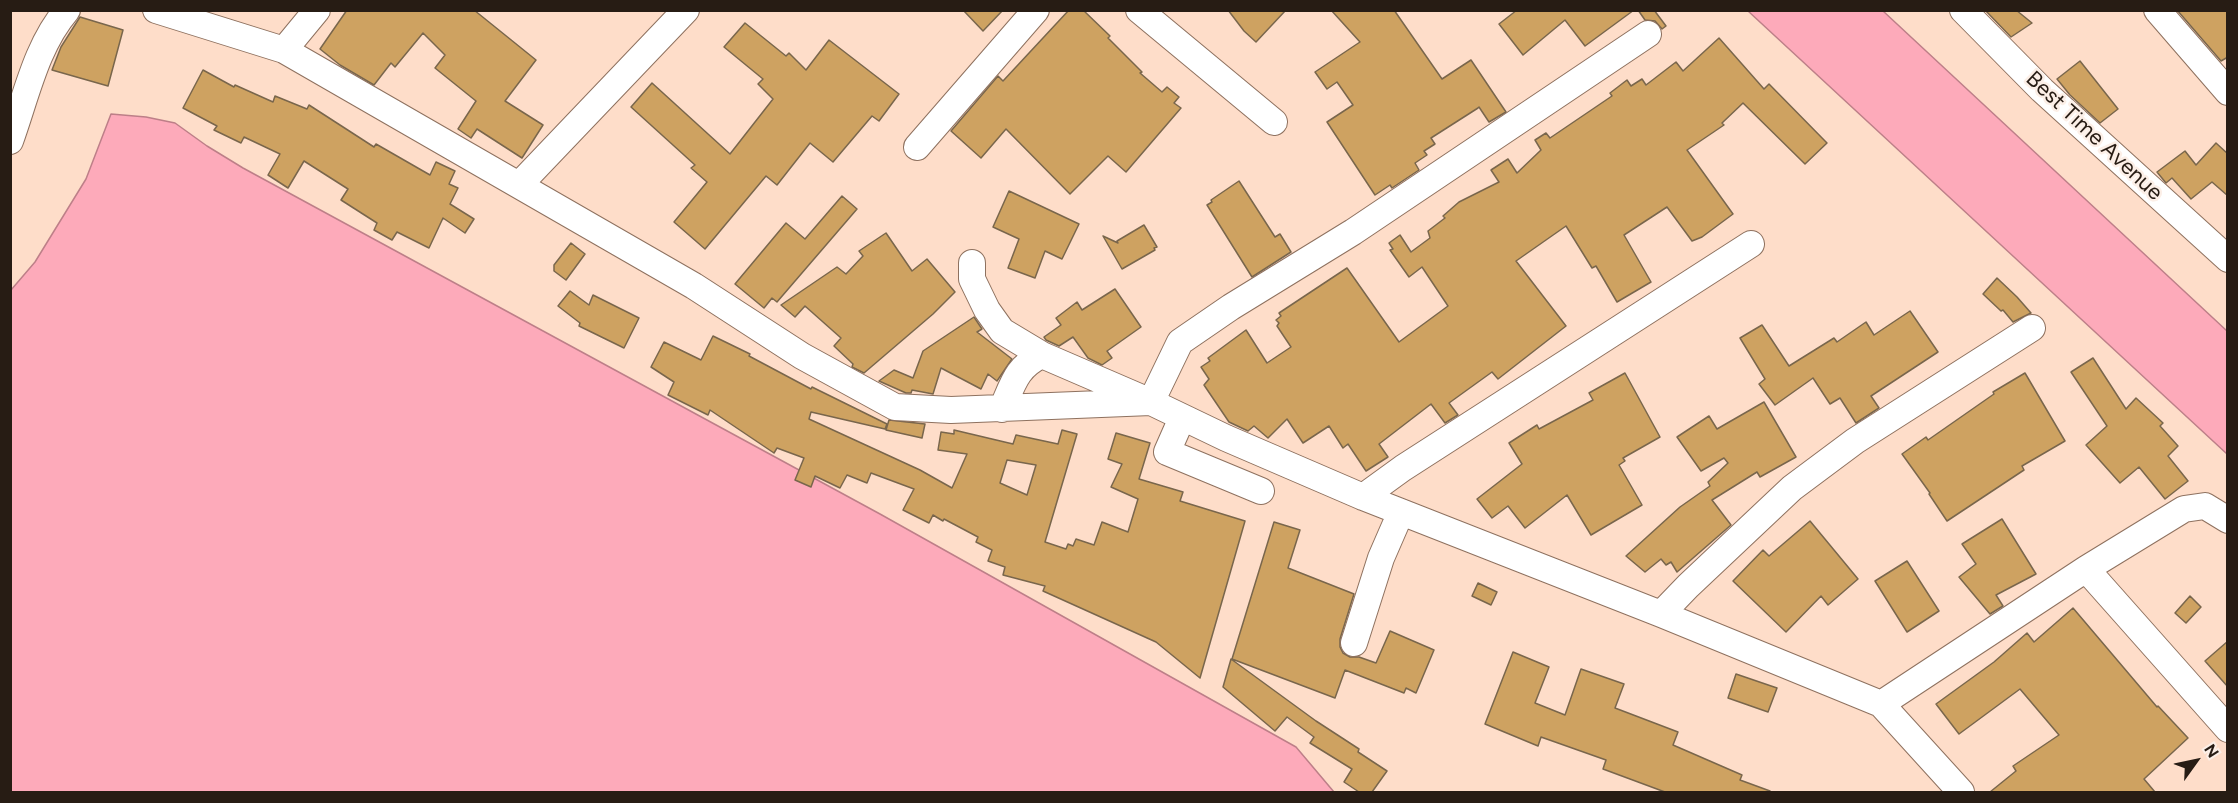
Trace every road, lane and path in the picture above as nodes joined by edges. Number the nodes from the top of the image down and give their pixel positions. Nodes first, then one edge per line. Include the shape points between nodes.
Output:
1 (67, 10) edge
2 (156, 10) edge
3 (316, 10) edge
4 (686, 10) edge
5 (1036, 10) edge
6 (1139, 10) edge
7 (1963, 10) edge
8 (2157, 10) edge
9 (1648, 34) dead end
10 (284, 51) junction
11 (2228, 92) edge
12 (1274, 123) dead end
13 (10, 141) edge
14 (917, 147) dead end
15 (519, 185) junction
16 (1750, 244) dead end
17 (2228, 259) edge
18 (972, 263) dead end
19 (2032, 328) dead end
20 (1042, 355) junction
21 (1151, 402) junction
22 (1002, 408) junction
23 (1182, 418) junction
24 (1262, 491) dead end
25 (1363, 498) junction
26 (1401, 512) junction
27 (2228, 520) edge
28 (2086, 569) junction
29 (1661, 615) junction
30 (1354, 643) dead end
31 (1881, 704) junction
32 (2228, 729) edge
33 (1960, 792) edge

1 - 13 street via 52,27
2 - 10 street
3 - 10 street
4 - 15 street
5 - 14 street
6 - 12 street
7 - 17 street, Best Time Avenue via 2050,97
8 - 11 street
9 - 21 street via 1353,232 1180,342
10 - 15 street
15 - 22 street via 694,286 802,356 895,407
16 - 25 street via 1402,468
18 - 20 street via 972,279 1002,331
19 - 29 street via 1855,441 1792,488
20 - 21 street
20 - 22 street via 1027,362
21 - 22 street
21 - 23 street
23 - 24 street via 1167,452
23 - 25 street
25 - 26 street
26 - 29 street
26 - 30 street via 1381,558
27 - 28 street via 2205,506 2184,509
28 - 31 street
28 - 32 street
29 - 31 street
31 - 33 street

